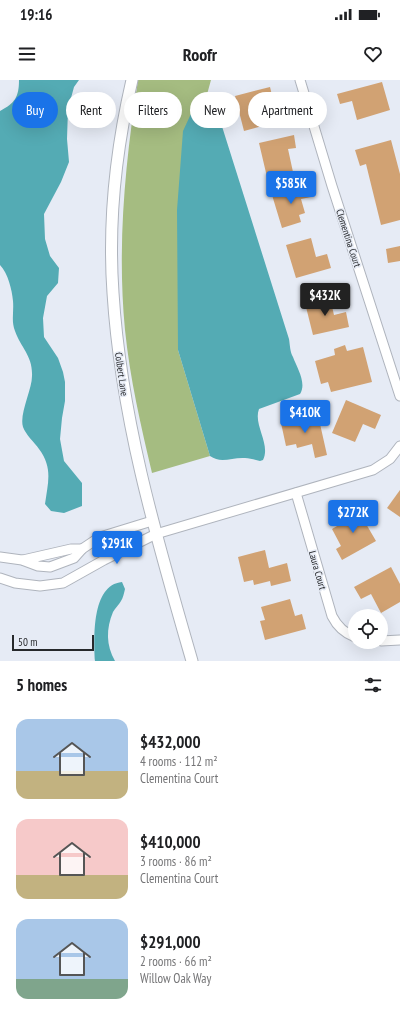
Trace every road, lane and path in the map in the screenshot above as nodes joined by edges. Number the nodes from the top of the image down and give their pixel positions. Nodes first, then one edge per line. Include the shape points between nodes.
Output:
1 (132, 80) edge
2 (300, 80) edge
3 (400, 396) edge
4 (400, 446) edge
5 (296, 493) junction
6 (152, 521) junction
7 (156, 534) junction
8 (0, 557) edge
9 (0, 578) edge
10 (348, 633) edge
11 (400, 640) edge
12 (388, 641) edge
13 (192, 661) edge

1 - 6 street, Colbert Lane via 116,175 112,245 113,292 125,399
2 - 3 street, Clementina Court
4 - 5 street via 390,459 373,470
5 - 7 street
5 - 10 street, Laura Court via 332,616
6 - 7 street, Colbert Lane
6 - 8 street via 100,537 82,549 22,560
7 - 9 street via 63,583 40,586
7 - 13 street, Colbert Lane
11 - 12 street

